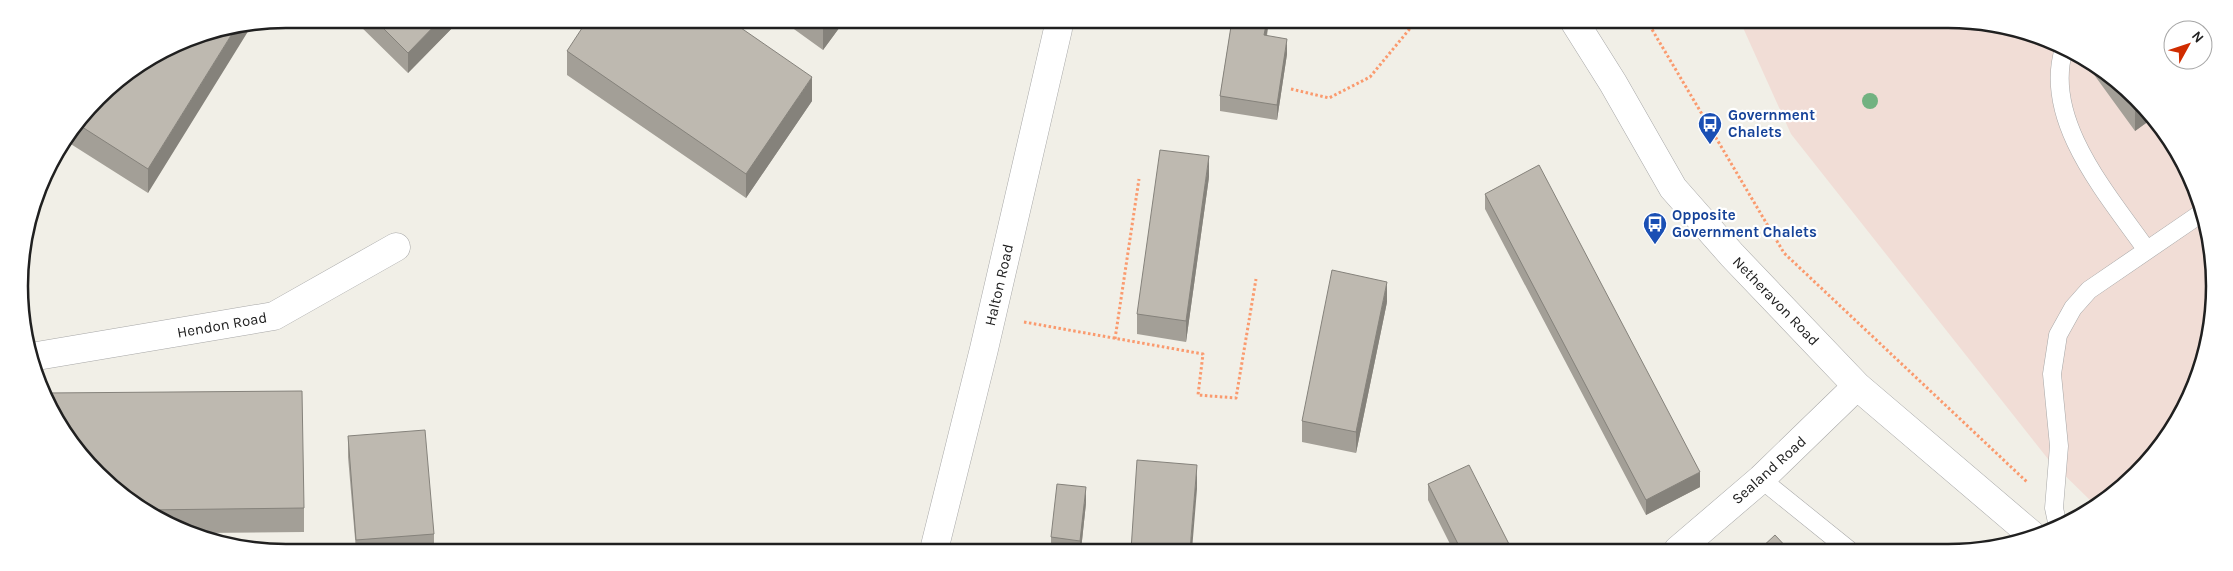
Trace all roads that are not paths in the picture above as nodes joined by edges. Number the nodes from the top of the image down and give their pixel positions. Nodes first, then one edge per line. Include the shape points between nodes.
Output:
1 (1058, 28) edge
2 (1579, 28) edge
3 (2062, 54) edge
4 (2196, 216) edge
5 (396, 247) dead end
6 (2146, 249) junction
7 (37, 356) edge
8 (1857, 386) junction
9 (1761, 479) junction
10 (2056, 519) edge
11 (2027, 531) edge
12 (935, 544) edge
13 (1685, 544) edge
14 (1842, 544) edge

1 - 12 street, Halton Road
2 - 8 street, Netheravon Road via 1673,188
3 - 6 lane via 2059,66 2063,107 2081,154
4 - 6 lane
5 - 7 street, Hendon Road via 274,316
6 - 10 lane via 2089,290 2073,308 2058,335 2052,374 2059,446 2054,508
8 - 9 street, Sealand Road
8 - 11 street, Netheravon Road
9 - 13 street, Sealand Road
9 - 14 lane

